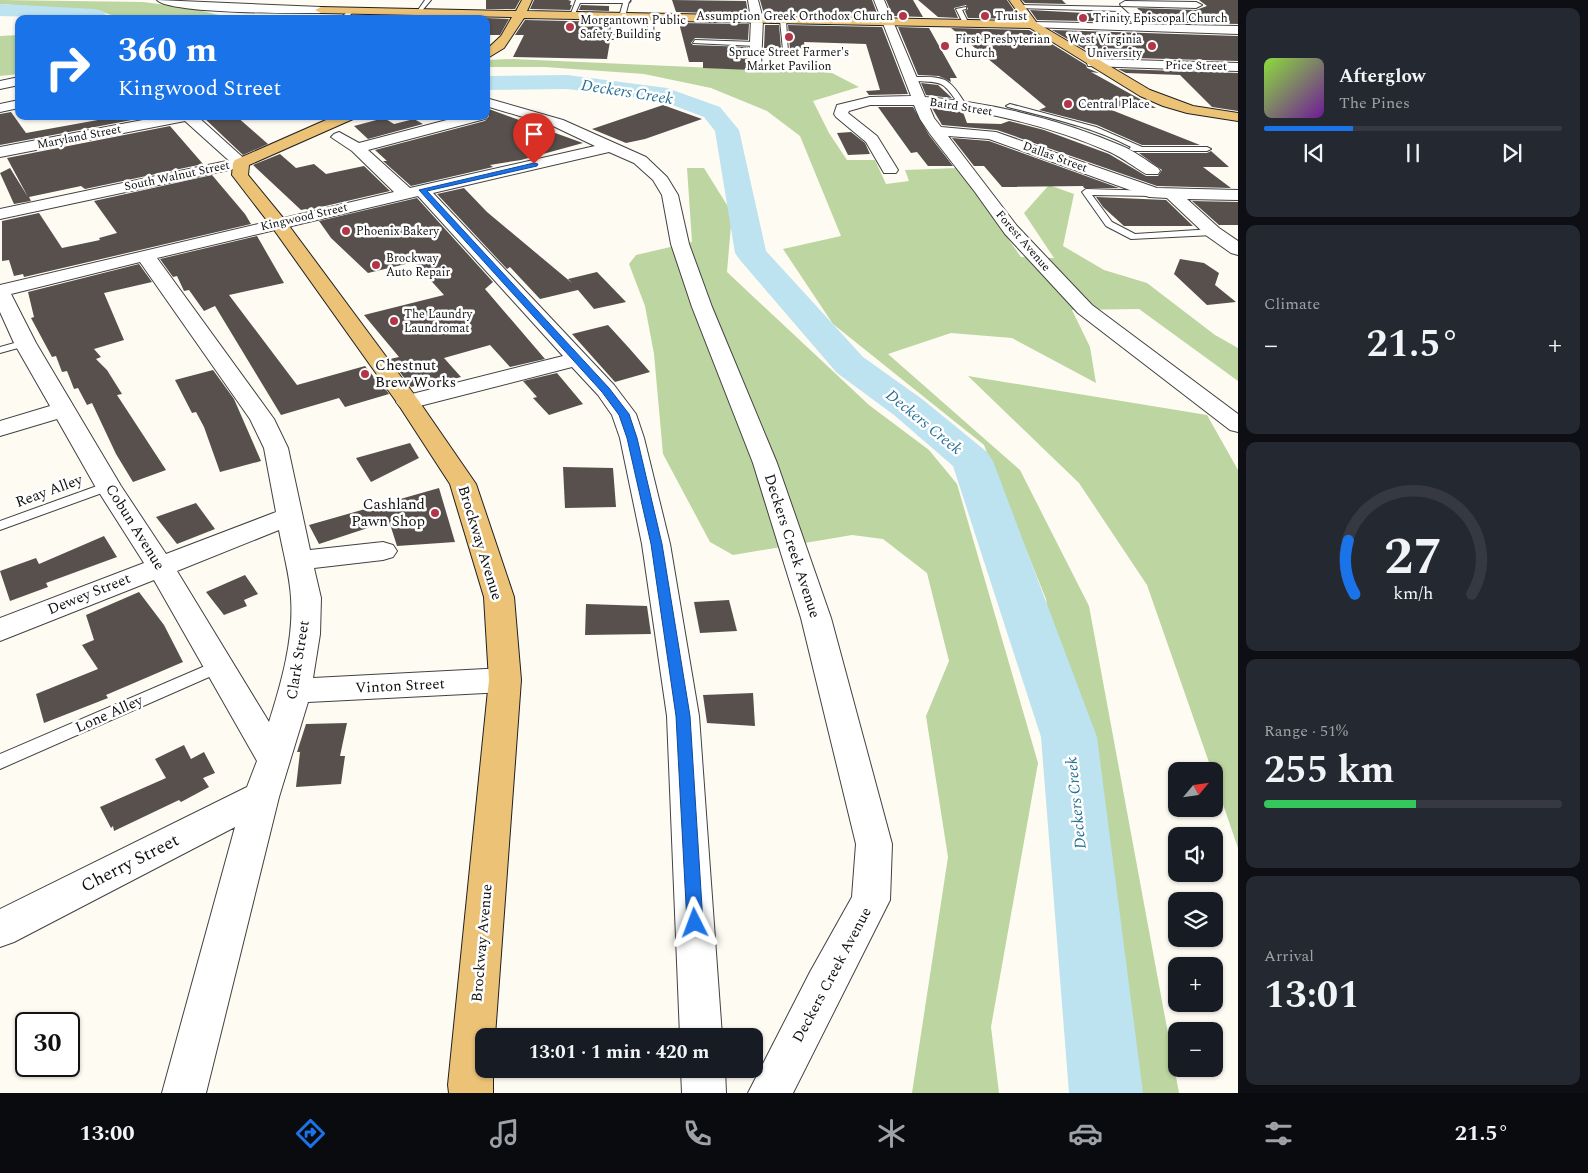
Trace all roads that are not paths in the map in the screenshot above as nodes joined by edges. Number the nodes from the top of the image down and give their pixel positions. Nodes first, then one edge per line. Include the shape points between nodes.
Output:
1 (162, 0) edge
2 (332, 0) edge
3 (428, 0) edge
4 (527, 0) edge
5 (753, 0) edge
6 (879, 0) edge
7 (1096, 0) edge
8 (626, 1) edge
9 (1017, 3) edge
10 (1122, 4) edge
11 (1201, 8) edge
12 (321, 10) junction
13 (352, 10) junction
14 (418, 12) junction
15 (520, 14) junction
16 (559, 14) junction
17 (314, 15) edge
18 (347, 15) edge
19 (572, 15) junction
20 (621, 16) junction
21 (757, 19) junction
22 (783, 20) junction
23 (888, 21) junction
24 (650, 22) junction
25 (1033, 25) junction
26 (1140, 27) junction
27 (1233, 30) edge
28 (611, 36) dead end
29 (1238, 37) edge
30 (695, 42) dead end
31 (756, 48) junction
32 (490, 51) edge
33 (1093, 63) junction
34 (755, 66) dead end
35 (1238, 67) edge
36 (911, 79) junction
37 (15, 82) edge
38 (0, 85) edge
39 (918, 101) junction
40 (15, 105) edge
41 (962, 105) junction
42 (1010, 106) dead end
43 (0, 108) edge
44 (493, 108) edge
45 (1237, 118) edge
46 (167, 120) edge
47 (193, 120) edge
48 (339, 120) edge
49 (465, 120) edge
50 (935, 131) junction
51 (339, 137) dead end
52 (609, 147) junction
53 (357, 148) junction
54 (1142, 149) junction
55 (1118, 150) junction
56 (1207, 150) dead end
57 (0, 152) edge
58 (241, 163) junction
59 (890, 170) dead end
60 (1152, 171) dead end
61 (414, 192) junction
62 (1164, 194) junction
63 (1238, 195) edge
64 (0, 214) edge
65 (278, 223) junction
66 (1213, 232) junction
67 (1238, 249) edge
68 (145, 255) junction
69 (0, 291) edge
70 (26, 342) junction
71 (0, 350) edge
72 (576, 359) junction
73 (408, 402) junction
74 (65, 409) junction
75 (1238, 425) edge
76 (0, 429) edge
77 (108, 486) junction
78 (290, 516) junction
79 (0, 526) edge
80 (383, 551) dead end
81 (299, 561) junction
82 (160, 566) junction
83 (0, 630) edge
84 (219, 666) junction
85 (505, 680) junction
86 (295, 691) junction
87 (274, 760) junction
88 (0, 762) edge
89 (261, 797) junction
90 (0, 929) edge
91 (701, 1028) edge
92 (703, 1078) edge
93 (184, 1093) edge
94 (471, 1093) edge
95 (704, 1093) edge
96 (770, 1093) edge

1 - 12 street via 198,6
2 - 12 main road
3 - 14 lane
4 - 15 main road
5 - 21 street
6 - 23 street, Forest Avenue
7 - 10 lane via 1099,3
8 - 19 lane via 578,1
8 - 20 lane
9 - 10 lane
9 - 25 main road
10 - 11 street
10 - 26 lane
11 - 27 street
12 - 13 main road
12 - 17 street
13 - 14 main road
13 - 18 lane
14 - 15 main road
15 - 16 main road
15 - 32 main road via 504,42
16 - 19 main road
16 - 20 lane via 568,18
19 - 20 main road
20 - 24 main road
21 - 22 main road
21 - 24 main road
21 - 31 street
22 - 23 main road
22 - 31 lane via 786,52
23 - 25 main road via 970,14
23 - 36 street, Forest Avenue
24 - 28 lane via 651,35
25 - 26 street
25 - 33 main road
26 - 27 street
27 - 29 street
30 - 31 lane
31 - 34 street
33 - 35 street, Price Street
33 - 45 main road via 1168,103
36 - 39 street, Forest Avenue
36 - 41 lane via 949,83
37 - 38 street
39 - 41 street, Baird Street
39 - 50 street, Forest Avenue
39 - 59 street, Baird Street via 872,102 842,108 841,114 872,139
40 - 43 street
41 - 55 street, Baird Street via 1054,128
42 - 54 lane via 1069,120
44 - 52 street, Deckers Creek Avenue via 558,123
46 - 57 street, Maryland Street
47 - 58 street
48 - 58 main road, South Walnut Street
49 - 53 street
50 - 62 street, Dallas Street via 991,135
50 - 75 street, Forest Avenue via 1011,230 1085,309
51 - 53 street
52 - 61 street, Kingwood Street
52 - 96 street, Deckers Creek Avenue via 640,160 670,194 680,244 765,464 816,618 874,844 871,900
53 - 61 street
54 - 55 lane
54 - 56 lane
55 - 60 street, Baird Street
58 - 64 street, South Walnut Street
58 - 65 main road, Brockway Avenue via 240,175
61 - 65 street, Kingwood Street
61 - 72 street
62 - 63 street
62 - 66 street
62 - 66 lane via 1086,192 1109,224 1134,237
65 - 68 street, Kingwood Street
65 - 73 main road, Brockway Avenue
66 - 67 street
68 - 69 street, Kingwood Street
68 - 78 street, Clark Street via 262,419 276,448
69 - 70 street, Cobun Avenue
70 - 71 lane
70 - 74 street, Cobun Avenue
72 - 73 street
72 - 91 street via 624,414 656,544 683,716
73 - 85 main road, Brockway Avenue via 463,484 499,597
74 - 76 street
74 - 77 street, Cobun Avenue
77 - 79 lane, Reay Alley
77 - 82 street, Cobun Avenue
78 - 81 street, Clark Street
78 - 82 street, Dewey Street
80 - 81 street
81 - 86 street, Clark Street via 306,598 305,634
82 - 83 street, Dewey Street
82 - 84 street, Cobun Avenue
84 - 87 street, Cobun Avenue
84 - 88 lane, Lone Alley
85 - 86 street, Vinton Street
85 - 94 main road, Brockway Avenue
86 - 87 street, Clark Street
87 - 89 street, Clark Street
89 - 90 street, Cherry Street
89 - 93 street, Clark Street
92 - 95 street

